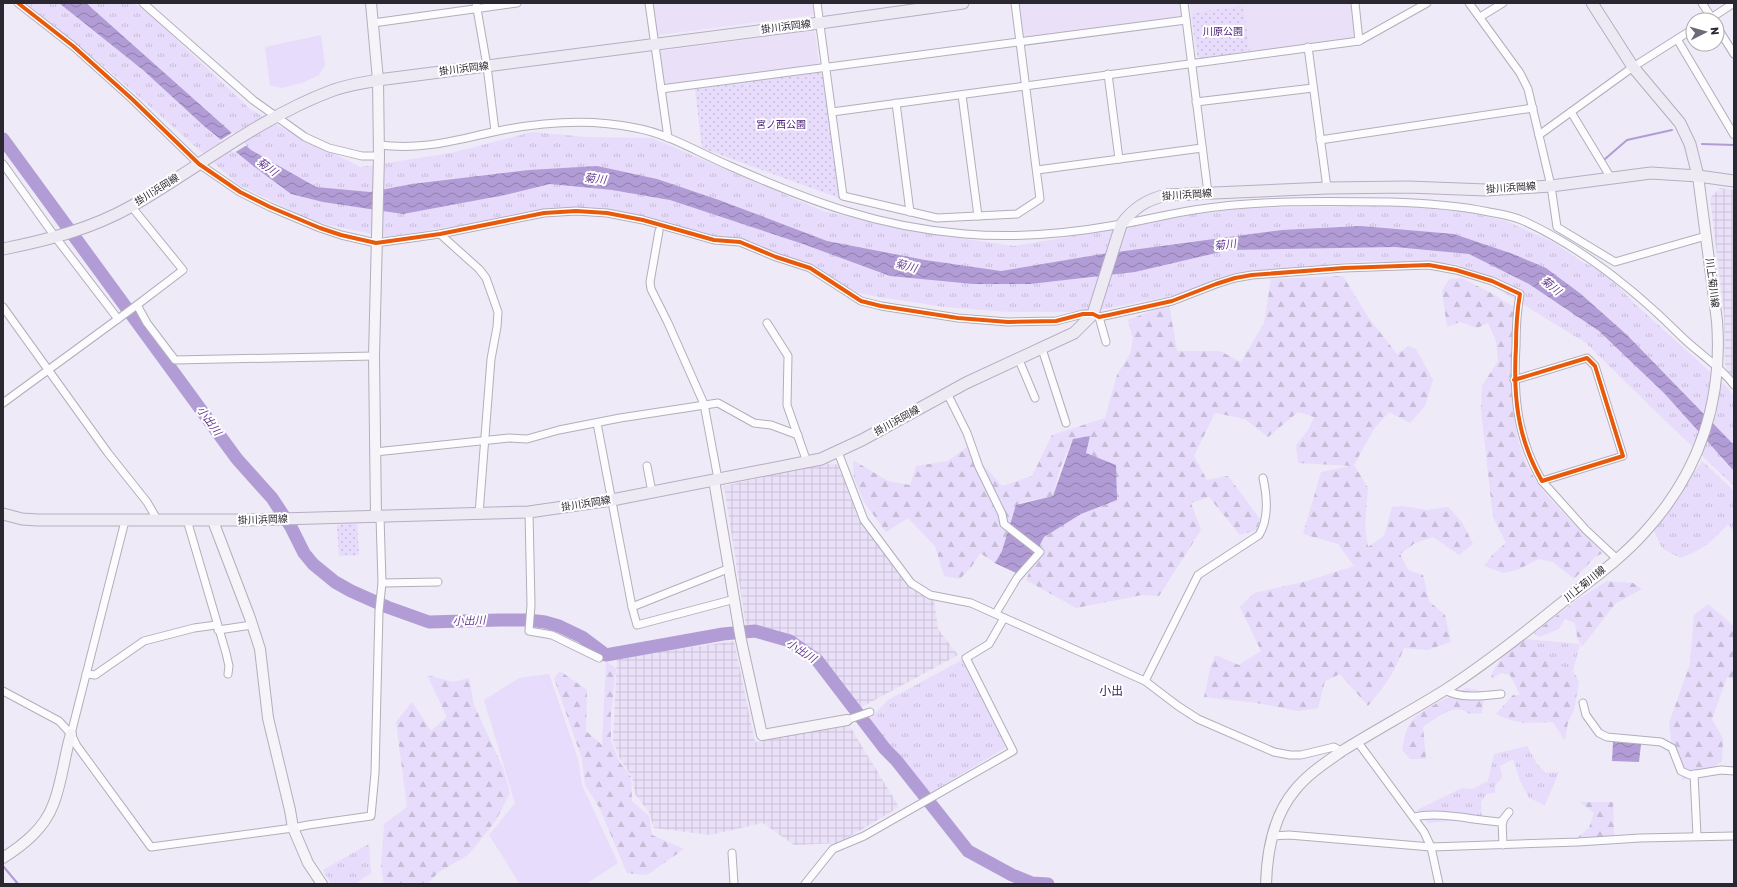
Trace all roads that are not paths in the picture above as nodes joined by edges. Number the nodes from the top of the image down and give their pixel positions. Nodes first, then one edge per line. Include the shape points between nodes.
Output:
1 (18, 3) edge
2 (143, 3) edge
3 (370, 3) edge
4 (518, 3) edge
5 (650, 3) edge
6 (817, 3) edge
7 (963, 3) edge
8 (1015, 3) edge
9 (1184, 3) edge
10 (1355, 3) edge
11 (1427, 3) edge
12 (1469, 3) edge
13 (1502, 3) edge
14 (1592, 3) edge
15 (1702, 3) edge
16 (1734, 3) edge
17 (476, 5) edge
18 (1707, 12) edge
19 (1721, 12) edge
20 (1480, 17) junction
21 (1186, 20) junction
22 (373, 23) junction
23 (820, 23) junction
24 (1685, 34) edge
25 (1677, 39) junction
26 (1725, 40) edge
27 (1359, 41) junction
28 (1021, 42) junction
29 (655, 44) junction
30 (1308, 47) junction
31 (1734, 54) edge
32 (1191, 62) junction
33 (487, 66) junction
34 (1632, 67) junction
35 (825, 68) junction
36 (1108, 74) junction
37 (378, 80) junction
38 (1026, 86) junction
39 (1313, 88) junction
40 (661, 89) junction
41 (962, 94) junction
42 (1196, 102) junction
43 (896, 103) junction
44 (1533, 108) junction
45 (832, 112) junction
46 (1571, 112) junction
47 (274, 118) junction
48 (495, 131) junction
49 (1539, 135) junction
50 (1734, 136) edge
51 (668, 138) junction
52 (1320, 140) junction
53 (379, 145) junction
54 (1202, 148) junction
55 (379, 159) junction
56 (1118, 159) junction
57 (3, 164) edge
58 (199, 164) junction
59 (1037, 170) junction
60 (1698, 176) junction
61 (1611, 178) junction
62 (1734, 181) edge
63 (1551, 186) junction
64 (1327, 188) junction
65 (1208, 193) junction
66 (131, 206) junction
67 (910, 212) junction
68 (978, 216) junction
69 (1120, 226) junction
70 (659, 231) dead end
71 (440, 234) junction
72 (1706, 236) junction
73 (58, 237) junction
74 (376, 241) junction
75 (3, 249) edge
76 (137, 305) junction
77 (3, 307) edge
78 (1095, 314) junction
79 (118, 319) junction
80 (767, 323) dead end
81 (1106, 342) dead end
82 (1042, 349) junction
83 (374, 356) junction
84 (1018, 360) junction
85 (47, 370) junction
86 (1718, 370) junction
87 (1514, 380) junction
88 (1733, 383) edge
89 (947, 393) junction
90 (1035, 398) dead end
91 (3, 402) edge
92 (704, 404) junction
93 (597, 423) junction
94 (1066, 423) dead end
95 (798, 434) junction
96 (484, 440) junction
97 (375, 452) junction
98 (838, 452) junction
99 (807, 462) junction
100 (647, 466) dead end
101 (1263, 478) dead end
102 (716, 480) junction
103 (1542, 481) junction
104 (652, 492) junction
105 (612, 500) junction
106 (529, 512) junction
107 (3, 514) edge
108 (479, 514) junction
109 (378, 516) junction
110 (187, 520) junction
111 (126, 521) junction
112 (158, 521) junction
113 (213, 521) junction
114 (1616, 558) junction
115 (730, 568) junction
116 (438, 582) dead end
117 (382, 583) junction
118 (735, 599) junction
119 (632, 607) junction
120 (996, 613) junction
121 (1004, 618) junction
122 (252, 625) junction
123 (217, 627) junction
124 (599, 658) dead end
125 (86, 674) junction
126 (228, 674) dead end
127 (1145, 681) junction
128 (1445, 690) junction
129 (3, 691) edge
130 (1501, 694) dead end
131 (1583, 703) dead end
132 (867, 712) dead end
133 (851, 719) joint
134 (71, 734) junction
135 (1357, 741) junction
136 (1342, 752) junction
137 (1734, 771) edge
138 (1694, 774) junction
139 (1509, 812) dead end
140 (1414, 817) junction
141 (1502, 822) junction
142 (293, 828) junction
143 (1272, 836) junction
144 (1698, 836) junction
145 (1734, 836) edge
146 (1504, 845) junction
147 (1431, 847) junction
148 (732, 853) dead end
149 (3, 858) edge
150 (322, 884) edge
151 (734, 884) edge
152 (805, 884) edge
153 (1266, 884) edge
154 (1439, 884) edge

1 - 58 street via 73,46
2 - 47 street
3 - 22 street
4 - 17 street
5 - 29 street
6 - 23 street
7 - 23 main road, 掛川浜岡線
8 - 28 street
9 - 21 street
10 - 27 street
11 - 27 street
12 - 20 street
13 - 20 street
14 - 34 main road
15 - 18 street
16 - 19 street
17 - 22 street
17 - 33 street
20 - 44 street via 1520,73
21 - 28 street
21 - 32 street
22 - 37 street
23 - 29 main road, 掛川浜岡線
23 - 35 street
24 - 25 street
25 - 34 street
25 - 50 street
26 - 31 street
27 - 30 street
28 - 35 street
28 - 38 street
29 - 33 main road, 掛川浜岡線
29 - 40 street
30 - 32 street
30 - 39 street
32 - 36 street
32 - 42 street
33 - 37 main road, 掛川浜岡線
33 - 48 street
34 - 46 street
34 - 60 main road via 1680,123 1690,144
35 - 40 street
35 - 45 street
36 - 38 street
36 - 56 street
37 - 47 main road, 掛川浜岡線 via 333,90
37 - 53 street
38 - 41 street
38 - 59 street
39 - 42 street
39 - 52 street
40 - 51 street
41 - 43 street
41 - 68 street
42 - 54 street
43 - 45 street
43 - 67 street
44 - 49 street
44 - 52 street
45 - 67 street via 843,196
46 - 49 street
46 - 61 street
47 - 55 street via 328,148
47 - 58 main road, 掛川浜岡線
48 - 51 street via 539,124 591,122 640,128
48 - 53 street via 440,144 402,148
49 - 63 street
51 - 69 street via 814,201 876,220 914,228 1004,236 1060,234
52 - 64 street
53 - 55 street
54 - 56 street
54 - 65 street
55 - 74 street
56 - 59 street
57 - 73 street
58 - 66 main road, 掛川浜岡線
58 - 74 street via 240,192 270,207 341,235
59 - 68 street via 1040,199 1017,214
60 - 61 main road, 掛川浜岡線 via 1651,173
60 - 62 main road, 掛川浜岡線
60 - 72 street, 川上菊川線
61 - 63 main road, 掛川浜岡線
63 - 64 main road, 掛川浜岡線 via 1486,190 1408,187
63 - 72 street via 1557,227 1615,262
64 - 65 main road, 掛川浜岡線
65 - 69 main road, 掛川浜岡線 via 1167,194 1152,198 1127,216
66 - 73 main road, 掛川浜岡線 via 78,231
66 - 76 street via 183,270
67 - 68 street via 937,218
69 - 78 main road, 掛川浜岡線
69 - 86 street via 1196,210 1305,202 1423,203 1459,206 1506,215 1523,221 1567,245 1608,273 1660,316
70 - 92 street via 651,289
71 - 74 street
71 - 78 street via 544,213 606,213 643,220 714,240 740,242 810,268 861,301 881,306 958,318 1008,322 1056,321
71 - 96 street via 486,278 498,312
72 - 86 street, 川上菊川線 via 1717,321
73 - 75 main road, 掛川浜岡線
73 - 79 street
74 - 83 street
76 - 79 street
76 - 83 street via 147,323 175,360
77 - 85 street
78 - 81 street
78 - 82 main road, 掛川浜岡線 via 1074,333
78 - 87 street via 1172,301 1216,284 1252,275 1399,265 1446,267 1492,281 1520,294
79 - 85 street
80 - 95 street via 788,356 787,405
82 - 84 main road, 掛川浜岡線
82 - 94 street
83 - 97 street
84 - 89 main road, 掛川浜岡線
84 - 90 street
85 - 91 street
85 - 112 street via 147,502
86 - 88 street
86 - 114 street, 川上菊川線 via 1710,413 1692,464 1644,533
87 - 103 street via 1517,410 1526,447
87 - 103 street via 1587,358 1596,366 1623,456
89 - 98 main road, 掛川浜岡線
89 - 120 street via 967,433 1004,524 1040,552 1017,578
92 - 93 street
92 - 95 street via 718,403 754,423 771,424
92 - 102 street
93 - 96 street via 527,439
93 - 105 street
95 - 99 street
96 - 97 street
96 - 108 street
97 - 109 street
98 - 99 main road, 掛川浜岡線
98 - 120 street via 864,520 912,583 930,595 971,603
99 - 102 main road, 掛川浜岡線
100 - 104 street
101 - 127 street via 1267,497 1263,529 1259,535 1198,576
102 - 104 main road, 掛川浜岡線
102 - 115 street
103 - 114 street via 1586,530
104 - 105 main road, 掛川浜岡線
105 - 106 main road, 掛川浜岡線
105 - 119 street
106 - 108 main road, 掛川浜岡線
106 - 124 street via 529,631 552,635
107 - 111 main road, 掛川浜岡線 via 38,520
108 - 109 main road, 掛川浜岡線
109 - 113 main road, 掛川浜岡線
109 - 117 street
110 - 112 main road, 掛川浜岡線
110 - 113 main road, 掛川浜岡線
110 - 123 street
111 - 112 main road, 掛川浜岡線
111 - 125 street
113 - 122 street
114 - 128 street, 川上菊川線 via 1511,644
115 - 118 street
115 - 119 street
116 - 117 street
117 - 142 street via 372,816
118 - 119 street via 637,625
118 - 133 street via 741,640 762,736
120 - 121 street
121 - 127 street
121 - 152 street via 989,644 966,658 1014,751 864,836 833,850
122 - 123 street
122 - 142 street via 260,649 268,718
123 - 125 street via 194,628 144,641 95,675
123 - 126 street via 226,652
125 - 134 street
127 - 136 street via 1198,719 1274,752 1290,756 1334,747
128 - 130 street via 1453,694 1476,696
128 - 135 street, 川上菊川線
129 - 134 street via 59,721
131 - 138 street via 1586,715 1599,733 1607,737 1661,742 1672,748 1681,771
132 - 133 street
134 - 142 street via 77,746 151,847
134 - 149 street via 49,813 28,840
135 - 136 street, 川上菊川線
135 - 140 street
136 - 143 street, 川上菊川線 via 1312,773 1294,791 1281,812
137 - 138 street
138 - 144 street
139 - 141 street
140 - 141 street via 1425,815
140 - 147 street
141 - 146 street
142 - 150 street via 308,863
143 - 147 street via 1289,835
143 - 153 street, 川上菊川線
144 - 145 street
144 - 146 street
146 - 147 street
147 - 154 street
148 - 151 street

